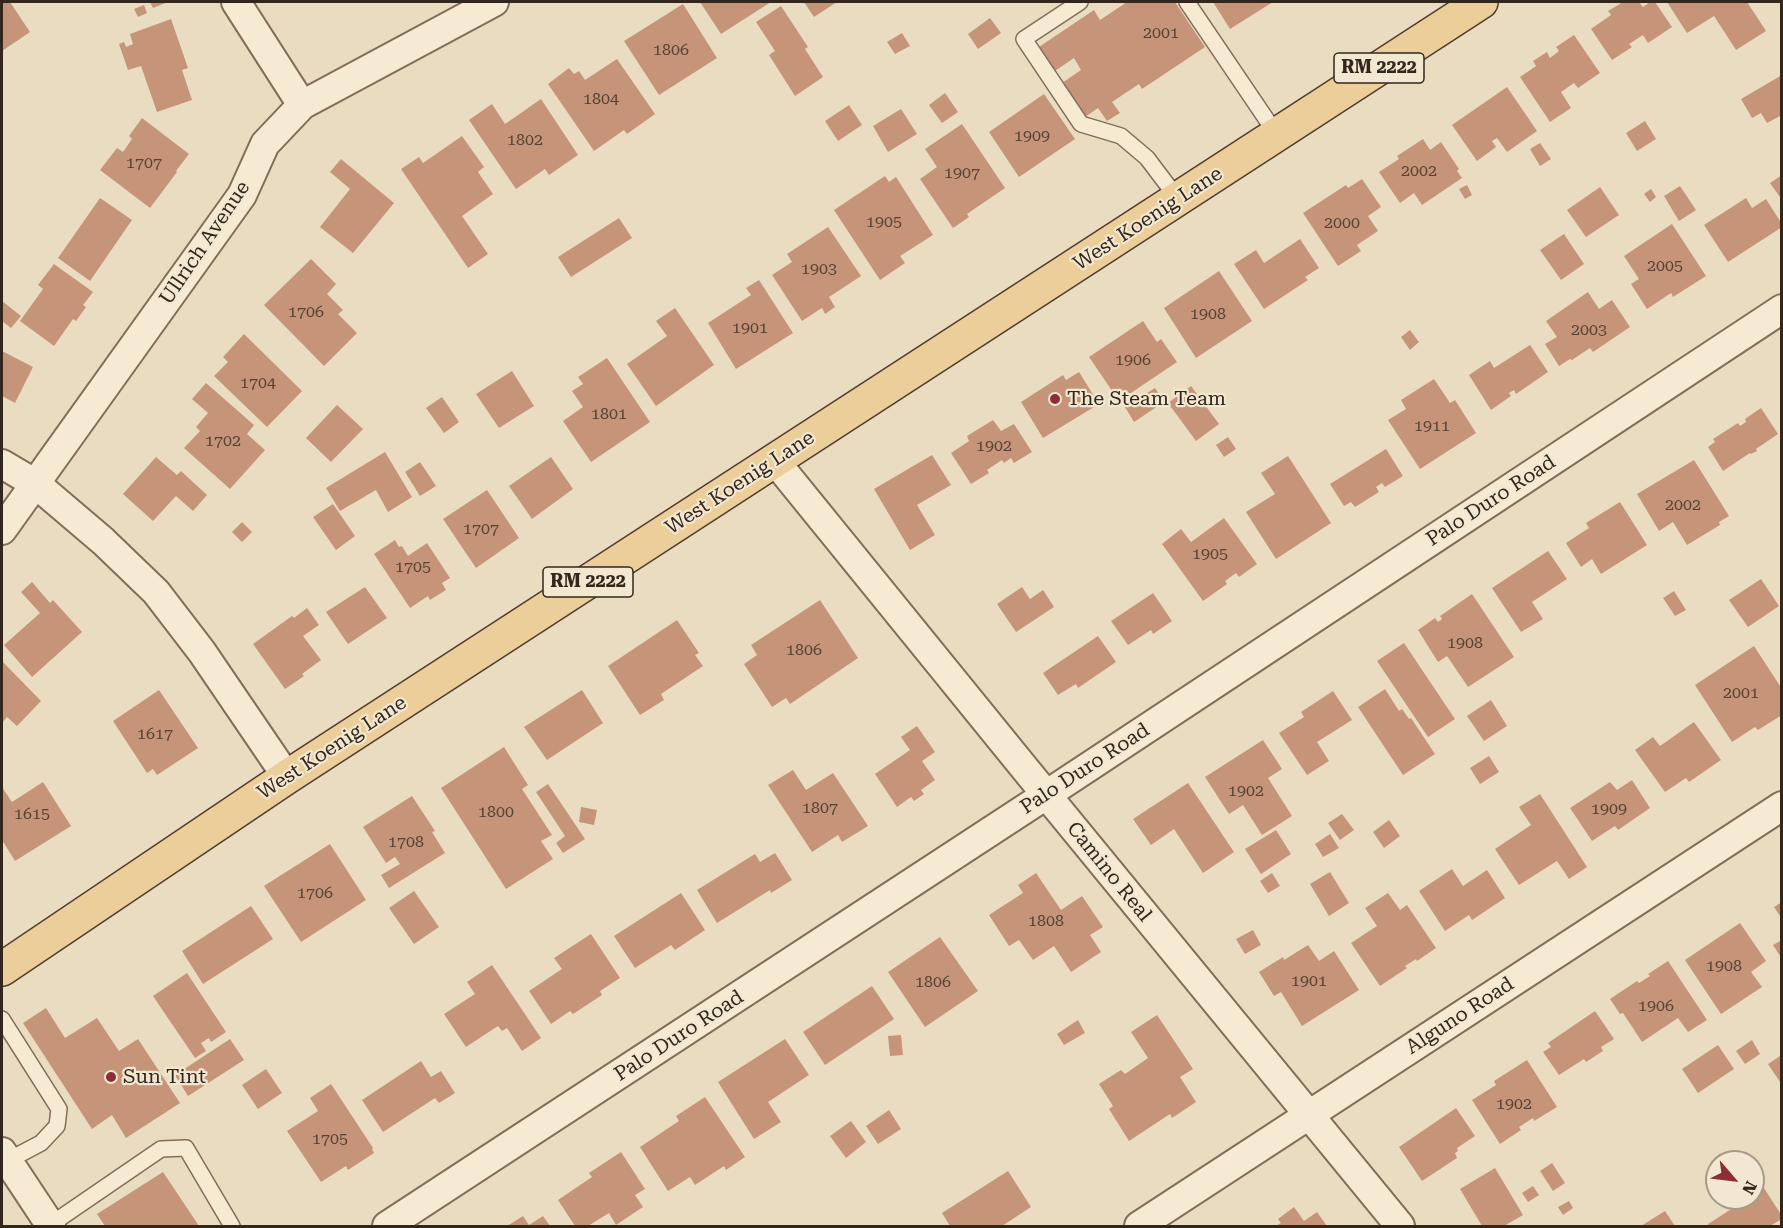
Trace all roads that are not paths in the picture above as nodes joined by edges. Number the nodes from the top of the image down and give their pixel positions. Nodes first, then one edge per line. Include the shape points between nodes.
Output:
1 (236, 2) edge
2 (494, 2) edge
3 (1080, 2) edge
4 (1187, 2) edge
5 (1481, 2) edge
6 (302, 105) junction
7 (1277, 135) junction
8 (1178, 199) junction
9 (1782, 309) edge
10 (775, 460) junction
11 (2, 464) edge
12 (36, 484) junction
13 (2, 530) edge
14 (287, 777) junction
15 (1046, 795) junction
16 (1782, 806) edge
17 (2, 969) edge
18 (2, 1019) edge
19 (1309, 1115) junction
20 (4, 1156) edge
21 (51, 1226) edge
22 (232, 1227) edge
23 (387, 1227) edge
24 (1138, 1227) edge
25 (1400, 1227) edge

1 - 6 street
2 - 6 street, Ullrich Avenue
3 - 8 lane via 1024,39 1081,124 1121,136 1147,158
4 - 7 lane
5 - 7 main road, West Koenig Lane / RM 2222
6 - 12 street, Ullrich Avenue via 265,144 242,195
7 - 8 main road, West Koenig Lane / RM 2222
8 - 10 main road, West Koenig Lane / RM 2222
9 - 15 street, Palo Duro Road
10 - 14 main road, West Koenig Lane / RM 2222
10 - 15 street, Camino Real
11 - 12 street
12 - 13 street, Ullrich Avenue
12 - 14 street via 156,592
14 - 17 main road, West Koenig Lane / RM 2222
15 - 19 street, Camino Real
15 - 23 street, Palo Duro Road
16 - 19 street, Alguno Road
18 - 20 lane via 60,1109 57,1126 41,1143
19 - 24 street, Alguno Road
19 - 25 street, Camino Real
20 - 21 street
21 - 22 lane via 161,1149 186,1148

